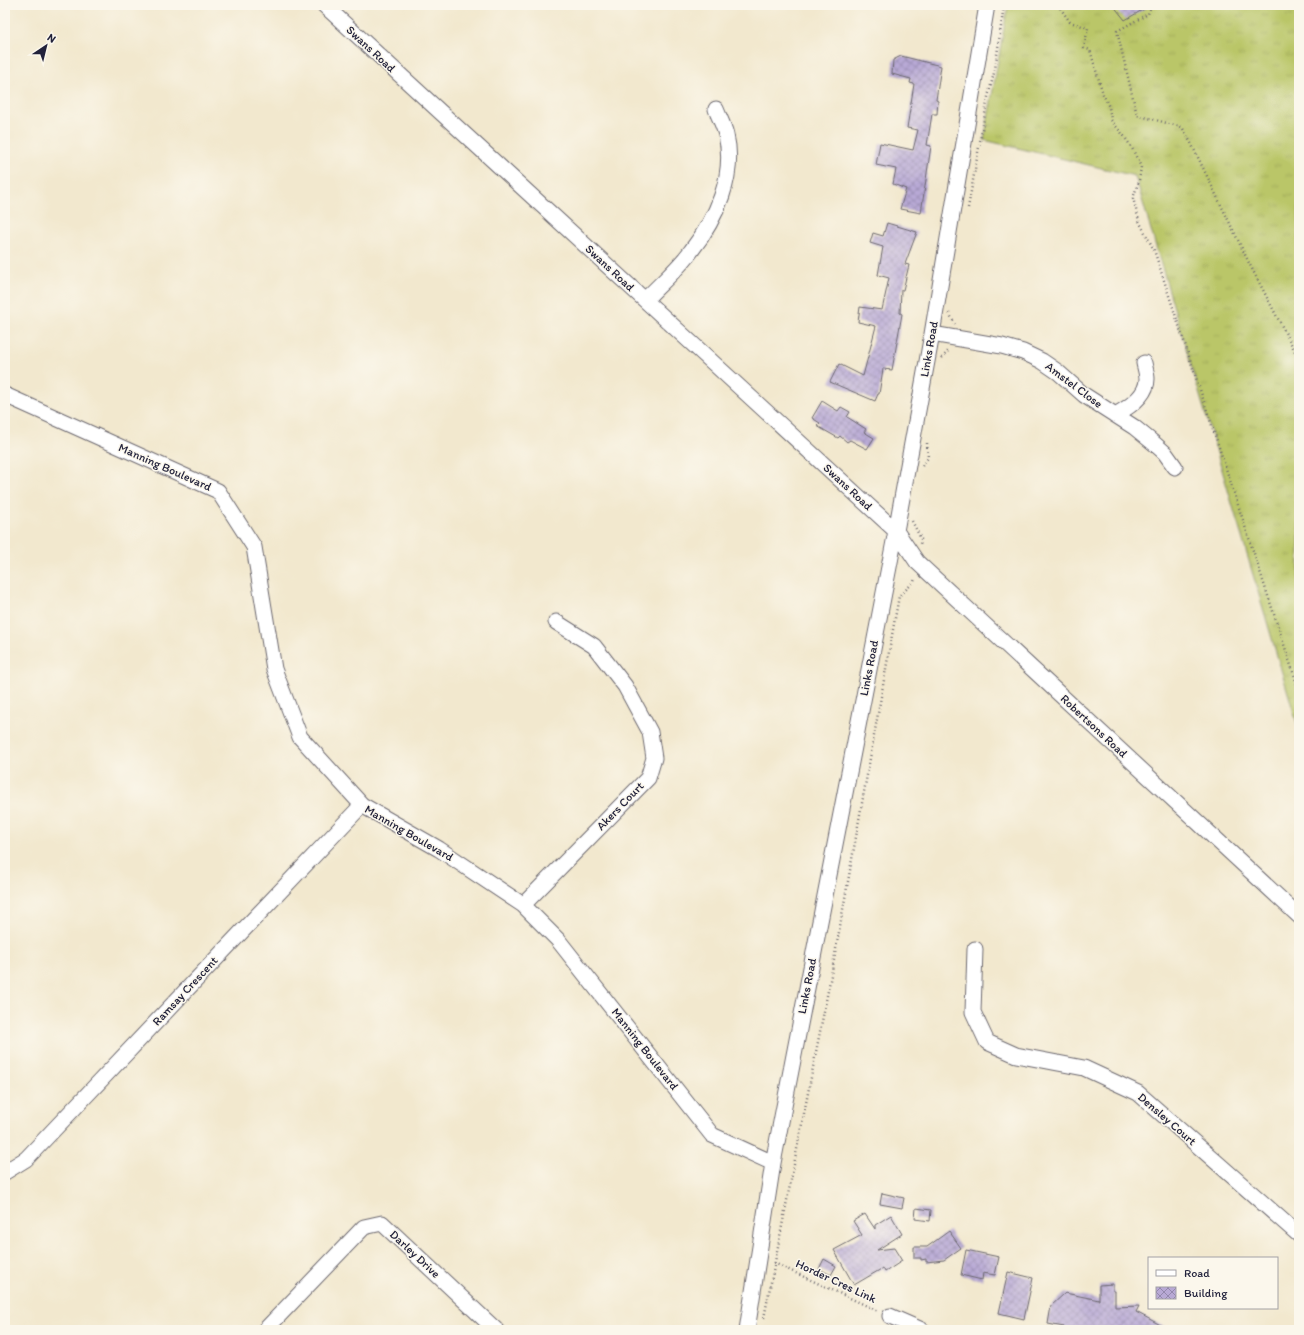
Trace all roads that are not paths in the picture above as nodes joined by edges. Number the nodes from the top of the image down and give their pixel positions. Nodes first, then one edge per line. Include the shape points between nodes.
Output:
1 (324, 5) edge
2 (987, 5) edge
3 (716, 109) dead end
4 (645, 300) junction
5 (932, 334) junction
6 (1144, 363) dead end
7 (5, 395) edge
8 (1115, 414) junction
9 (1175, 467) dead end
10 (896, 531) junction
11 (556, 622) dead end
12 (362, 805) junction
13 (523, 905) junction
14 (1299, 916) edge
15 (975, 949) dead end
16 (772, 1163) junction
17 (5, 1172) edge
18 (1299, 1235) edge
19 (890, 1316) road end
20 (266, 1330) edge
21 (496, 1330) edge
22 (747, 1330) edge
23 (922, 1330) edge

1 - 4 street, Swans Road
2 - 5 street, Links Road
3 - 4 street via 726,135 729,165 722,195 708,226 691,252
4 - 10 street, Swans Road
5 - 8 street, Amstel Close via 1023,352 1042,361 1084,395
5 - 10 street, Links Road
6 - 8 street via 1147,379 1143,392 1126,409
7 - 12 street, Manning Boulevard via 218,491 254,547 274,669 300,737
8 - 9 street, Amstel Close via 1156,445
10 - 14 street, Robertsons Road via 917,562
10 - 16 street, Links Road
11 - 13 street, Akers Court via 594,646 625,686 650,732 654,758 648,778
12 - 13 street, Manning Boulevard via 439,849
12 - 17 street, Ramsay Crescent via 26,1159
13 - 16 street, Manning Boulevard via 558,940 712,1135
15 - 18 street, Densley Court via 973,1012 986,1042 1016,1055 1084,1068 1138,1093
16 - 22 street, Links Road
19 - 23 street
20 - 21 street, Darley Drive via 364,1227 382,1223

